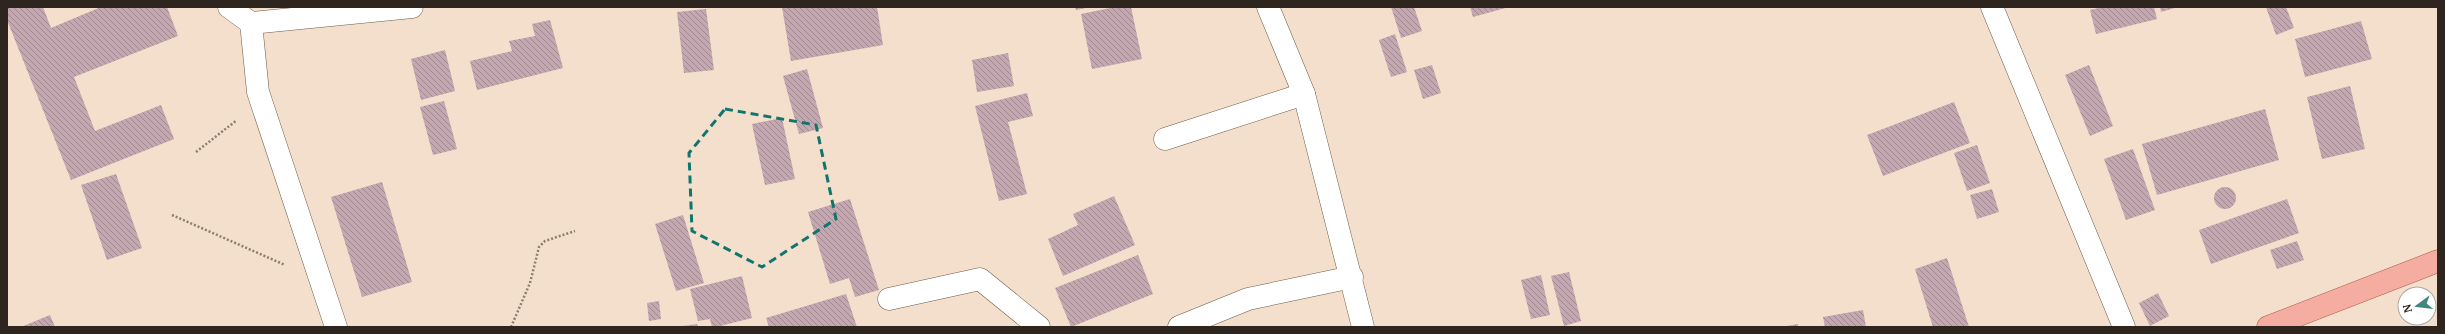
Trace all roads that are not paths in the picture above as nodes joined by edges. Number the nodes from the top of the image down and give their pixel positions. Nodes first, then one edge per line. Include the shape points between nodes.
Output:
1 (229, 7) edge
2 (412, 7) edge
3 (1268, 7) edge
4 (1992, 7) edge
5 (251, 23) junction
6 (1304, 94) junction
7 (1164, 139) dead end
8 (2438, 261) edge
9 (1352, 277) junction
10 (889, 299) dead end
11 (336, 327) edge
12 (1039, 327) edge
13 (1179, 327) edge
14 (1363, 327) edge
15 (2124, 327) edge
16 (2268, 327) edge

1 - 5 street
2 - 5 street
3 - 6 street
4 - 15 street
5 - 11 street via 258,92
6 - 7 street
6 - 9 street
8 - 16 main road
9 - 13 street via 1248,299
9 - 14 street
10 - 12 street via 980,279

